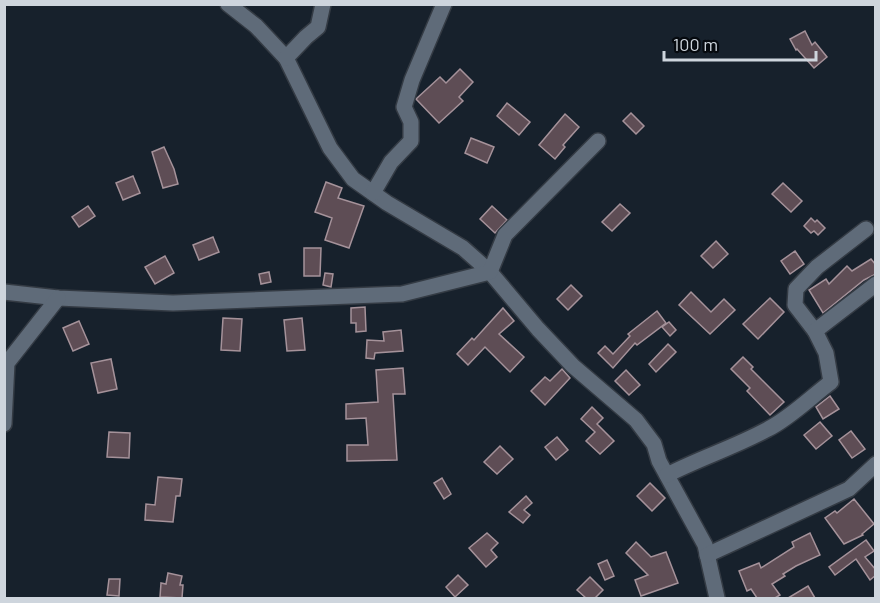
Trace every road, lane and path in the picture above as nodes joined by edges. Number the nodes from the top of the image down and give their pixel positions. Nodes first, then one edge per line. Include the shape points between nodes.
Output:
1 (228, 4) edge
2 (323, 4) edge
3 (444, 4) edge
4 (286, 58) junction
5 (598, 141) dead end
6 (373, 193) junction
7 (866, 229) dead end
8 (490, 272) junction
9 (876, 284) edge
10 (4, 292) edge
11 (58, 298) junction
12 (815, 331) junction
13 (5, 380) edge
14 (4, 424) edge
15 (876, 464) edge
16 (668, 476) junction
17 (707, 555) junction
18 (717, 598) edge

1 - 4 street
2 - 4 street via 318,27
3 - 6 street via 404,107 411,122 411,141 391,162
4 - 6 street via 330,148 353,179
5 - 8 street via 506,235
6 - 8 street via 463,248
7 - 12 street via 817,267 796,289 795,305
8 - 11 street via 402,294 173,303
8 - 16 street via 573,366 636,420 654,444
9 - 12 street
10 - 11 street
11 - 13 street via 7,363
12 - 16 street via 826,353 831,382 770,429
13 - 14 street
15 - 17 street via 849,489
16 - 17 street
17 - 18 street

